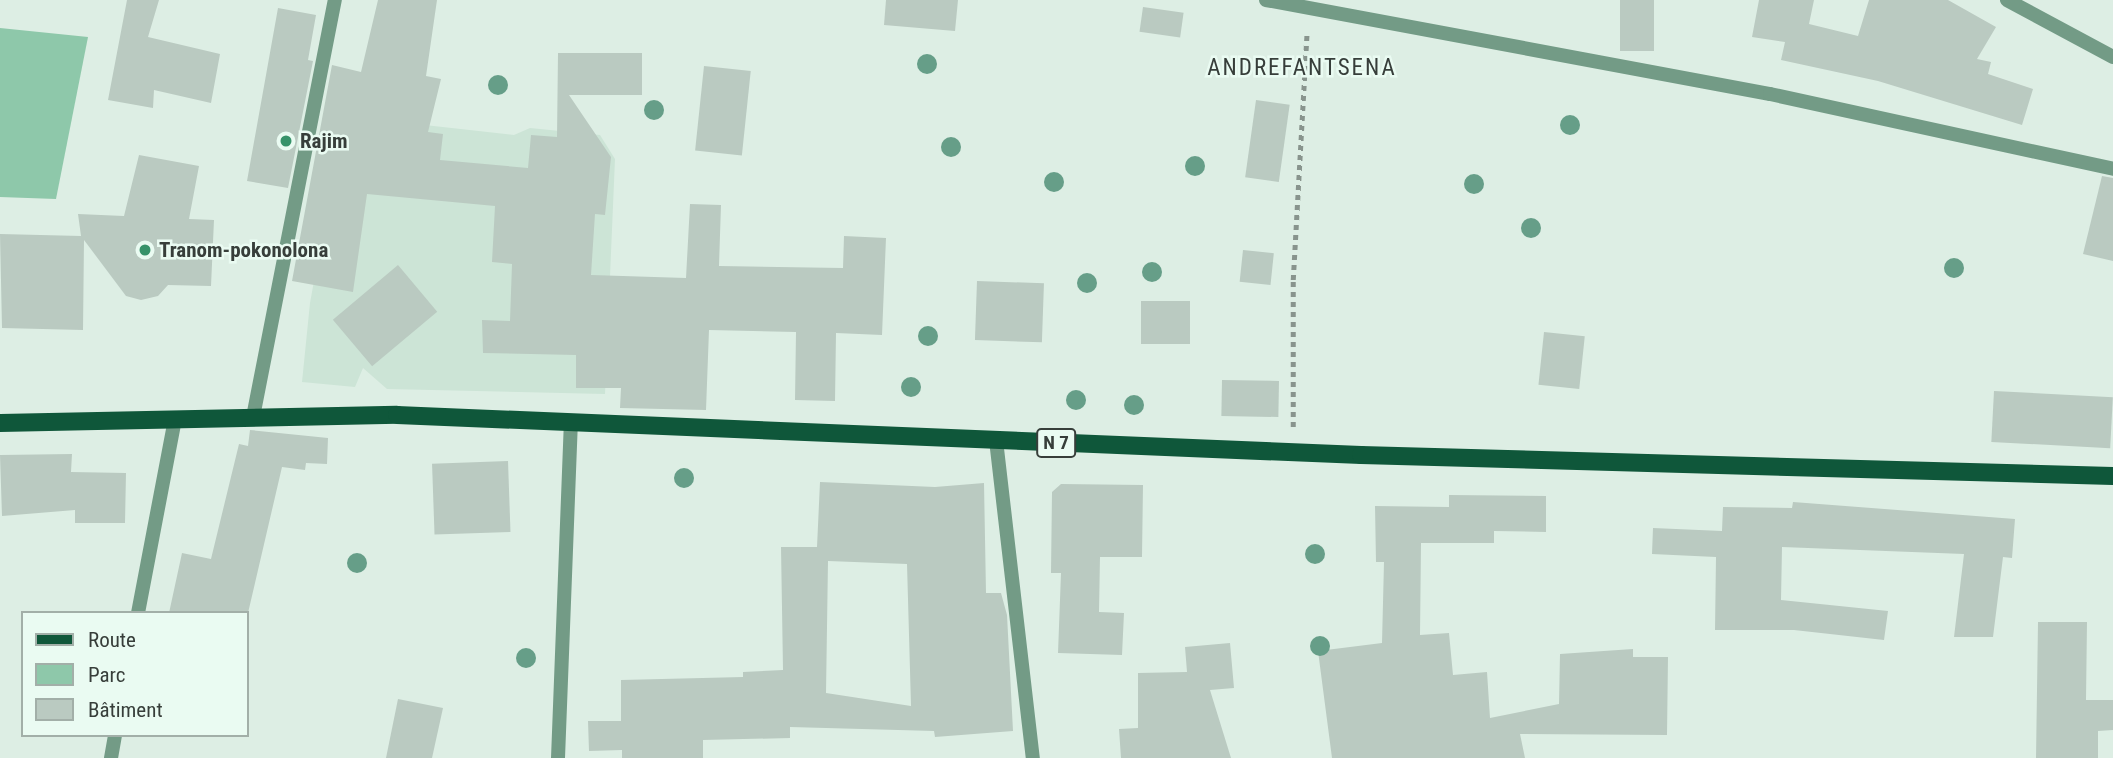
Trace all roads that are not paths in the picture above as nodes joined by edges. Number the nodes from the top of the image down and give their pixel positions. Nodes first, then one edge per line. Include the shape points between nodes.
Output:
1 (335, 0) edge
2 (1266, 0) edge
3 (2007, 0) edge
4 (2113, 57) edge
5 (2113, 169) edge
6 (253, 417) junction
7 (175, 419) junction
8 (0, 423) edge
9 (571, 423) junction
10 (996, 440) junction
11 (2113, 476) edge
12 (138, 611) edge
13 (115, 737) edge
14 (111, 758) edge
15 (558, 758) edge
16 (1033, 758) edge

1 - 6 street
2 - 5 street via 1770,94
3 - 4 street
6 - 7 main road, N 7
6 - 9 main road, N 7 via 397,415
7 - 8 main road, N 7
7 - 12 street
9 - 10 main road, N 7
9 - 15 street
10 - 11 main road, N 7
10 - 16 street
13 - 14 street

